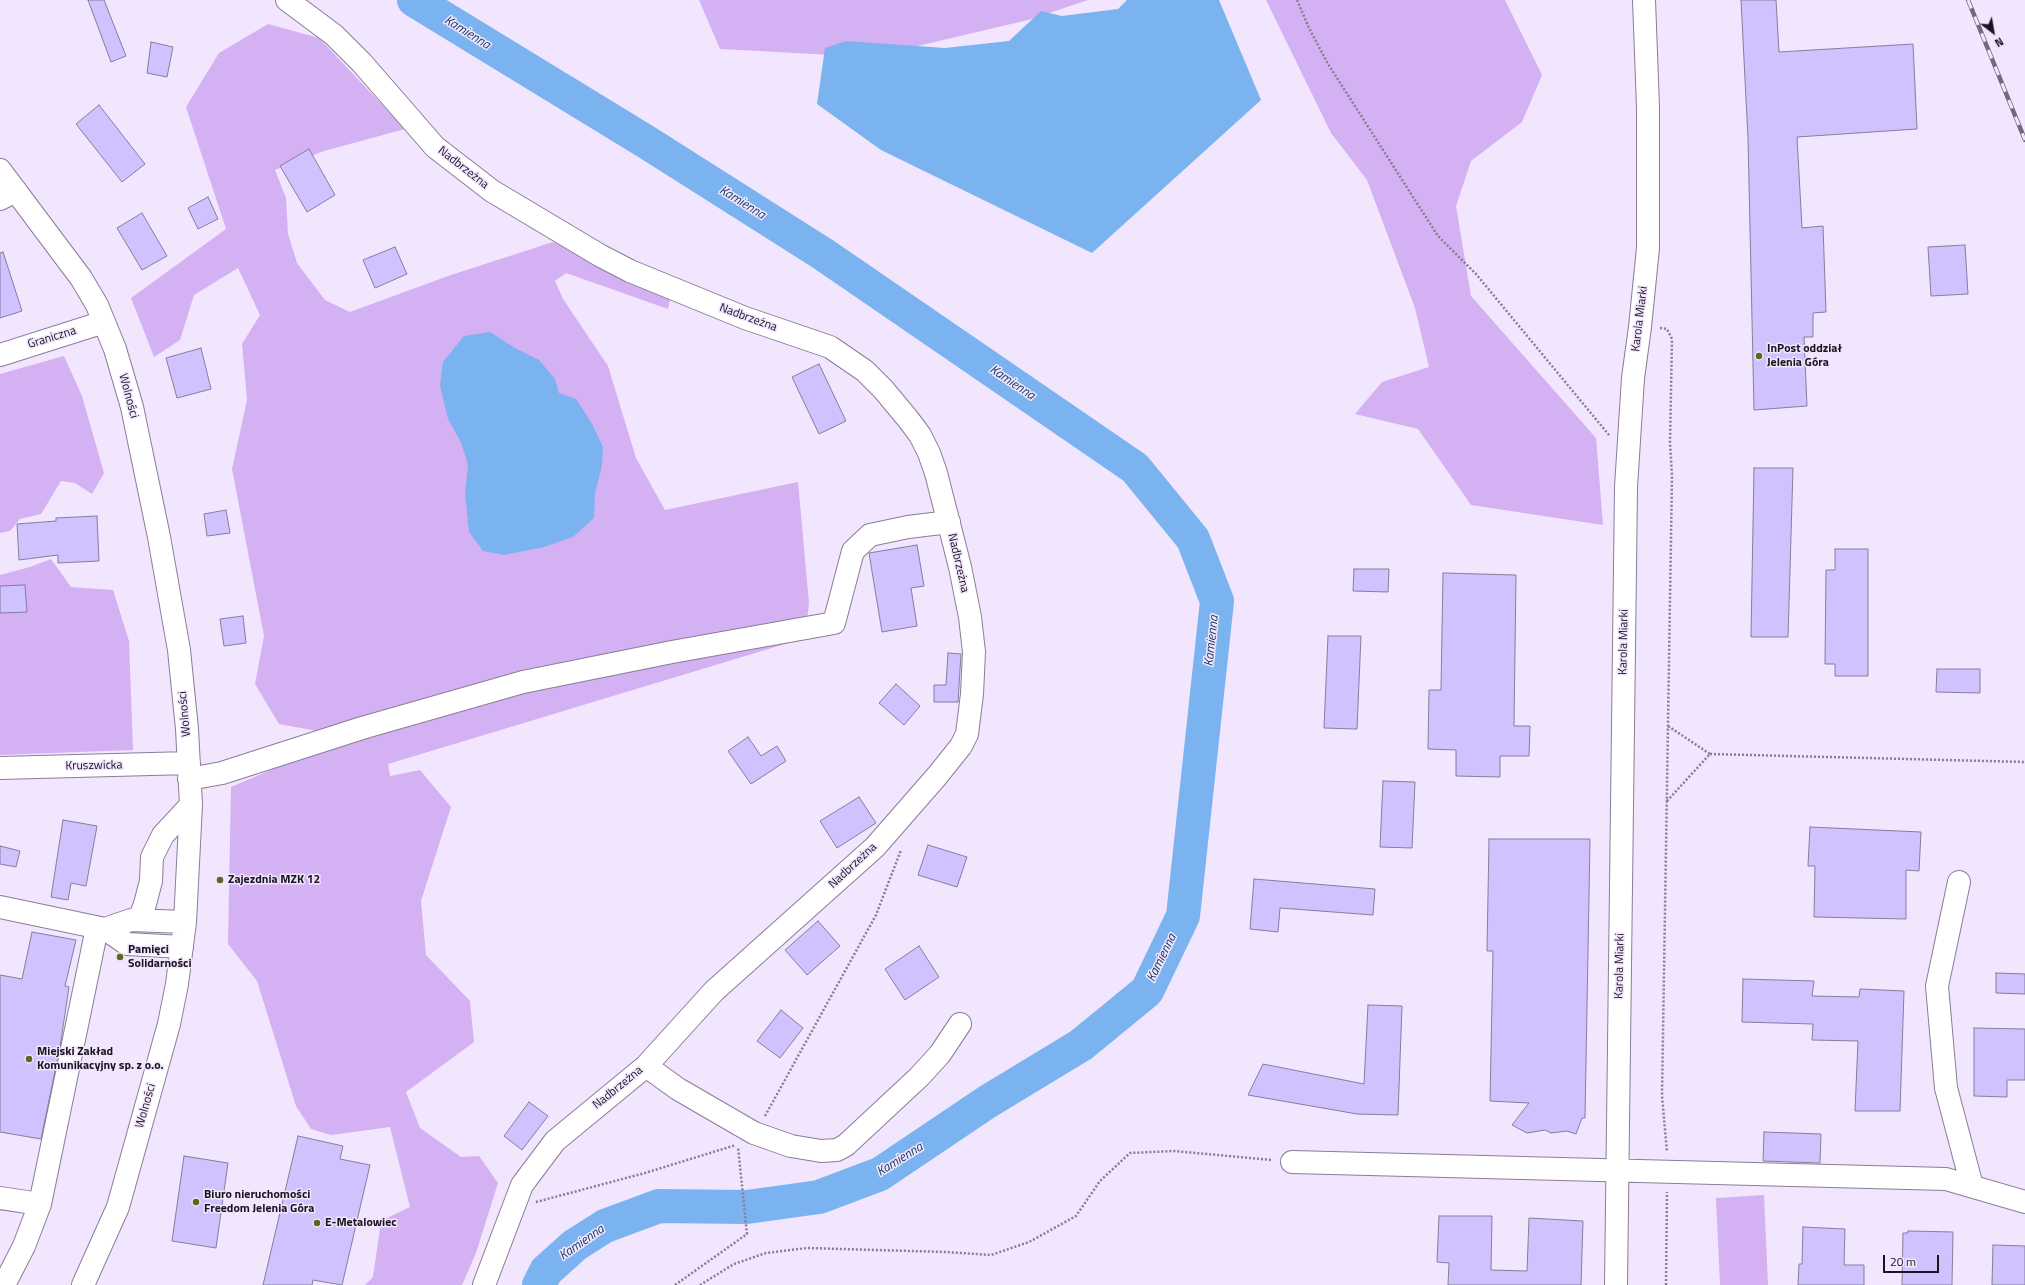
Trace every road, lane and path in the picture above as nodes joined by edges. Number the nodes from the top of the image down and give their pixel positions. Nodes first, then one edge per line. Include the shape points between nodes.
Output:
1 (287, 0) edge
2 (1297, 0) edge
3 (1644, 0) edge
4 (0, 170) edge
5 (8, 195) edge
6 (104, 322) junction
7 (1654, 328) dead end
8 (0, 355) edge
9 (1627, 443) junction
10 (948, 522) junction
11 (1668, 726) junction
12 (1710, 754) junction
13 (2025, 762) edge
14 (0, 768) edge
15 (189, 771) junction
16 (1667, 801) junction
17 (190, 805) junction
18 (903, 845) dead end
19 (1959, 882) dead end
20 (0, 907) edge
21 (139, 920) junction
22 (186, 922) junction
23 (101, 929) junction
24 (182, 946) junction
25 (960, 1024) dead end
26 (646, 1066) junction
27 (746, 1139) junction
28 (1668, 1156) dead end
29 (1292, 1162) joint
30 (1618, 1172) junction
31 (1972, 1186) junction
32 (1667, 1191) dead end
33 (0, 1198) edge
34 (2025, 1202) edge
35 (534, 1203) dead end
36 (40, 1204) junction
37 (4, 1285) edge
38 (83, 1285) edge
39 (484, 1285) edge
40 (675, 1285) edge
41 (700, 1285) edge
42 (1616, 1285) edge
43 (1666, 1285) edge

1 - 10 street, Nadbrzeżna via 334,35 362,63 435,147 492,191 630,271 745,318 830,347 865,371 884,389 920,435 936,473
2 - 9 path via 1328,64 1438,236 1476,274 1609,435
3 - 9 street, Karola Miarki via 1648,107 1648,248
4 - 5 street, Wolności
5 - 6 street, Wolności via 81,278
6 - 8 street, Graniczna
6 - 15 street, Wolności via 115,349 132,407 159,537 179,650
7 - 11 path via 1667,329 1672,339
9 - 30 street, Karola Miarki
10 - 15 street, Kruszwicka via 870,535 853,551 834,623 523,682 362,728 222,773
10 - 26 street, Nadbrzeżna via 966,592 974,652 967,734 961,746 875,847 714,991
11 - 12 path
11 - 16 path
12 - 13 path
12 - 16 path
14 - 15 street, Kruszwicka
15 - 17 street, Wolności
16 - 28 path via 1662,1096
17 - 21 street via 163,835 152,857 151,881
17 - 22 street, Wolności
18 - 27 path via 876,915 772,1106
19 - 31 street via 1937,986 1946,1088
20 - 23 street
21 - 22 street
21 - 23 street
22 - 24 street, Wolności
23 - 24 street via 127,944
23 - 36 street
24 - 38 street, Wolności via 169,1024 118,1206
25 - 27 street via 940,1054 919,1077 846,1145 837,1150 821,1151
26 - 27 street
26 - 39 street, Nadbrzeżna via 568,1128 540,1160 522,1185
27 - 35 path via 658,1170
27 - 40 path via 740,1175 747,1234
29 - 30 street
29 - 41 path via 1174,1151 1130,1153 1100,1181 1076,1216 1029,1242 991,1255 807,1248 760,1255 734,1264
30 - 31 street via 1946,1179
30 - 42 street, Karola Miarki
31 - 34 street
32 - 43 path
33 - 36 street
36 - 37 street via 24,1246

